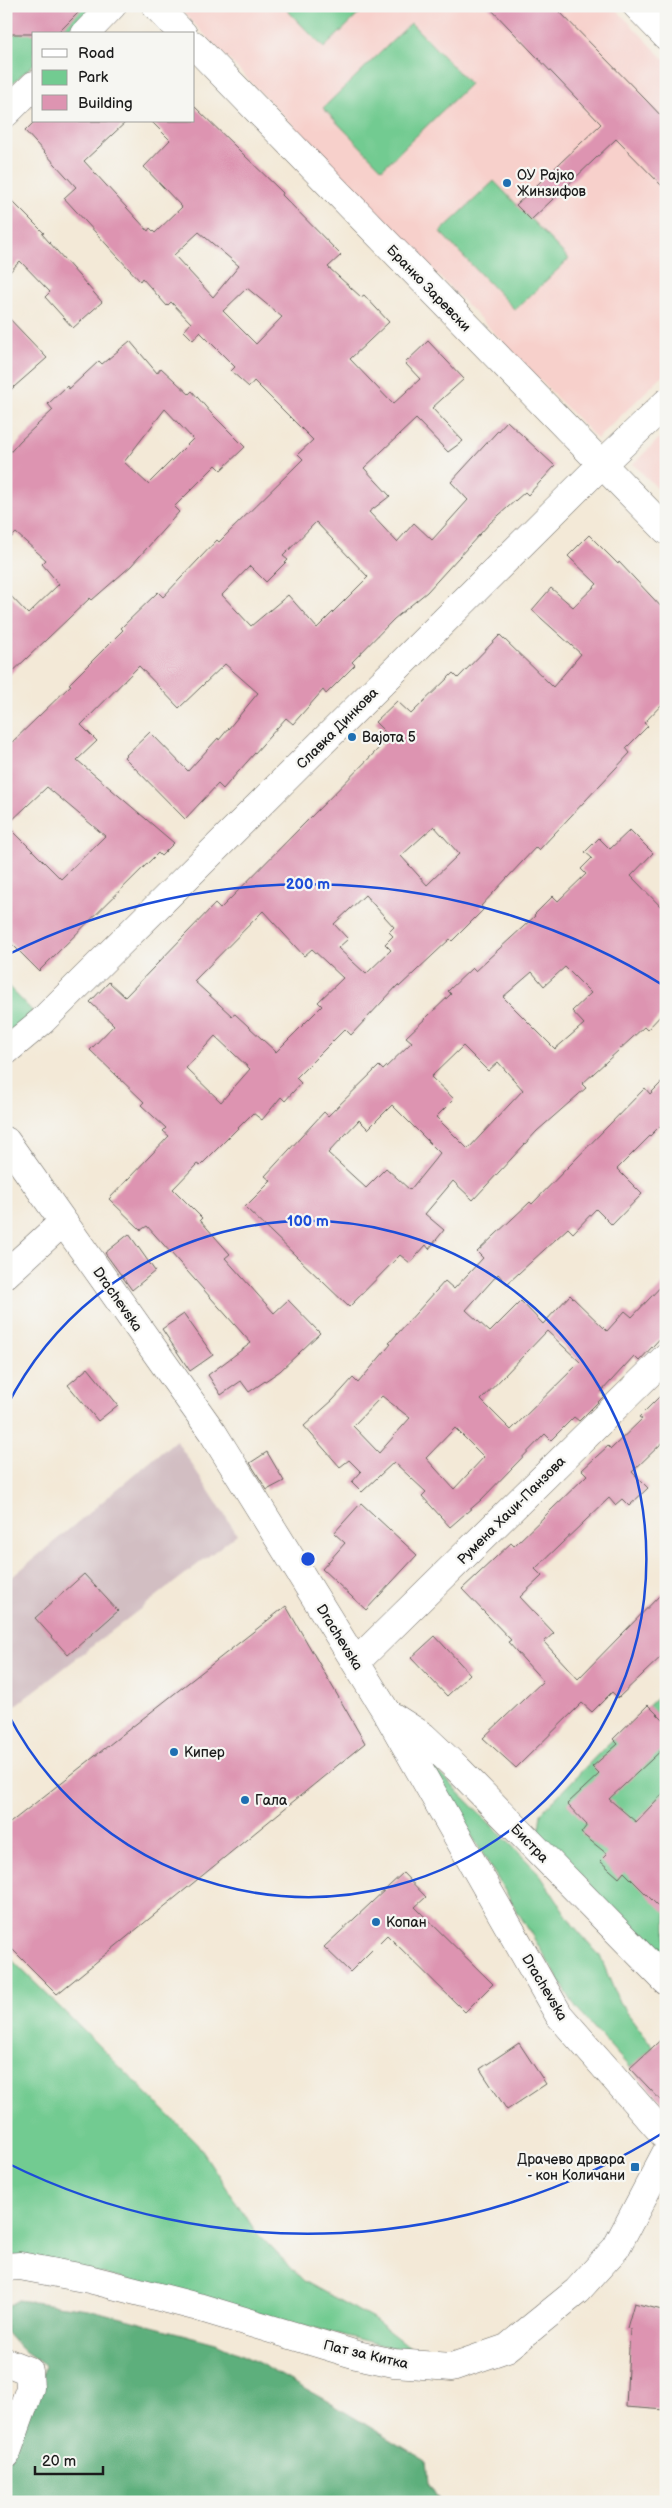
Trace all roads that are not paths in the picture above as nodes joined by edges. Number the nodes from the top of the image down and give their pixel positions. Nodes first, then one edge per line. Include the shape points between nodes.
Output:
1 (112, 6) edge
2 (156, 6) edge
3 (637, 6) edge
4 (87, 32) edge
5 (181, 32) edge
6 (666, 36) edge
7 (195, 46) edge
8 (32, 87) edge
9 (6, 113) edge
10 (666, 403) edge
11 (602, 464) junction
12 (666, 530) edge
13 (6, 1051) edge
14 (6, 1141) edge
15 (63, 1222) junction
16 (6, 1274) edge
17 (666, 1357) edge
18 (356, 1662) junction
19 (387, 1713) junction
20 (666, 1981) edge
21 (666, 2137) edge
22 (666, 2154) edge
23 (6, 2267) edge
24 (6, 2362) edge
25 (6, 2455) edge

1 - 4 street
2 - 5 street
3 - 6 street
7 - 11 street, Бранко Заревски
8 - 9 street
10 - 11 street, Славка Динкова
11 - 12 street, Бранко Заревски
11 - 13 street, Славка Динкова via 49,1014
14 - 15 street, Drachevska
15 - 16 street
15 - 18 street, Drachevska via 213,1433
17 - 18 street, Румена Хаџи-Панзова
18 - 19 street, Drachevska
19 - 20 street, Бистра via 423,1736 457,1768
19 - 21 street, Drachevska via 559,2015
22 - 23 street, Пат за Китка via 616,2248 577,2291 507,2348 452,2367 394,2363 357,2355 198,2307 90,2279 20,2266
24 - 25 street via 30,2371 30,2388

